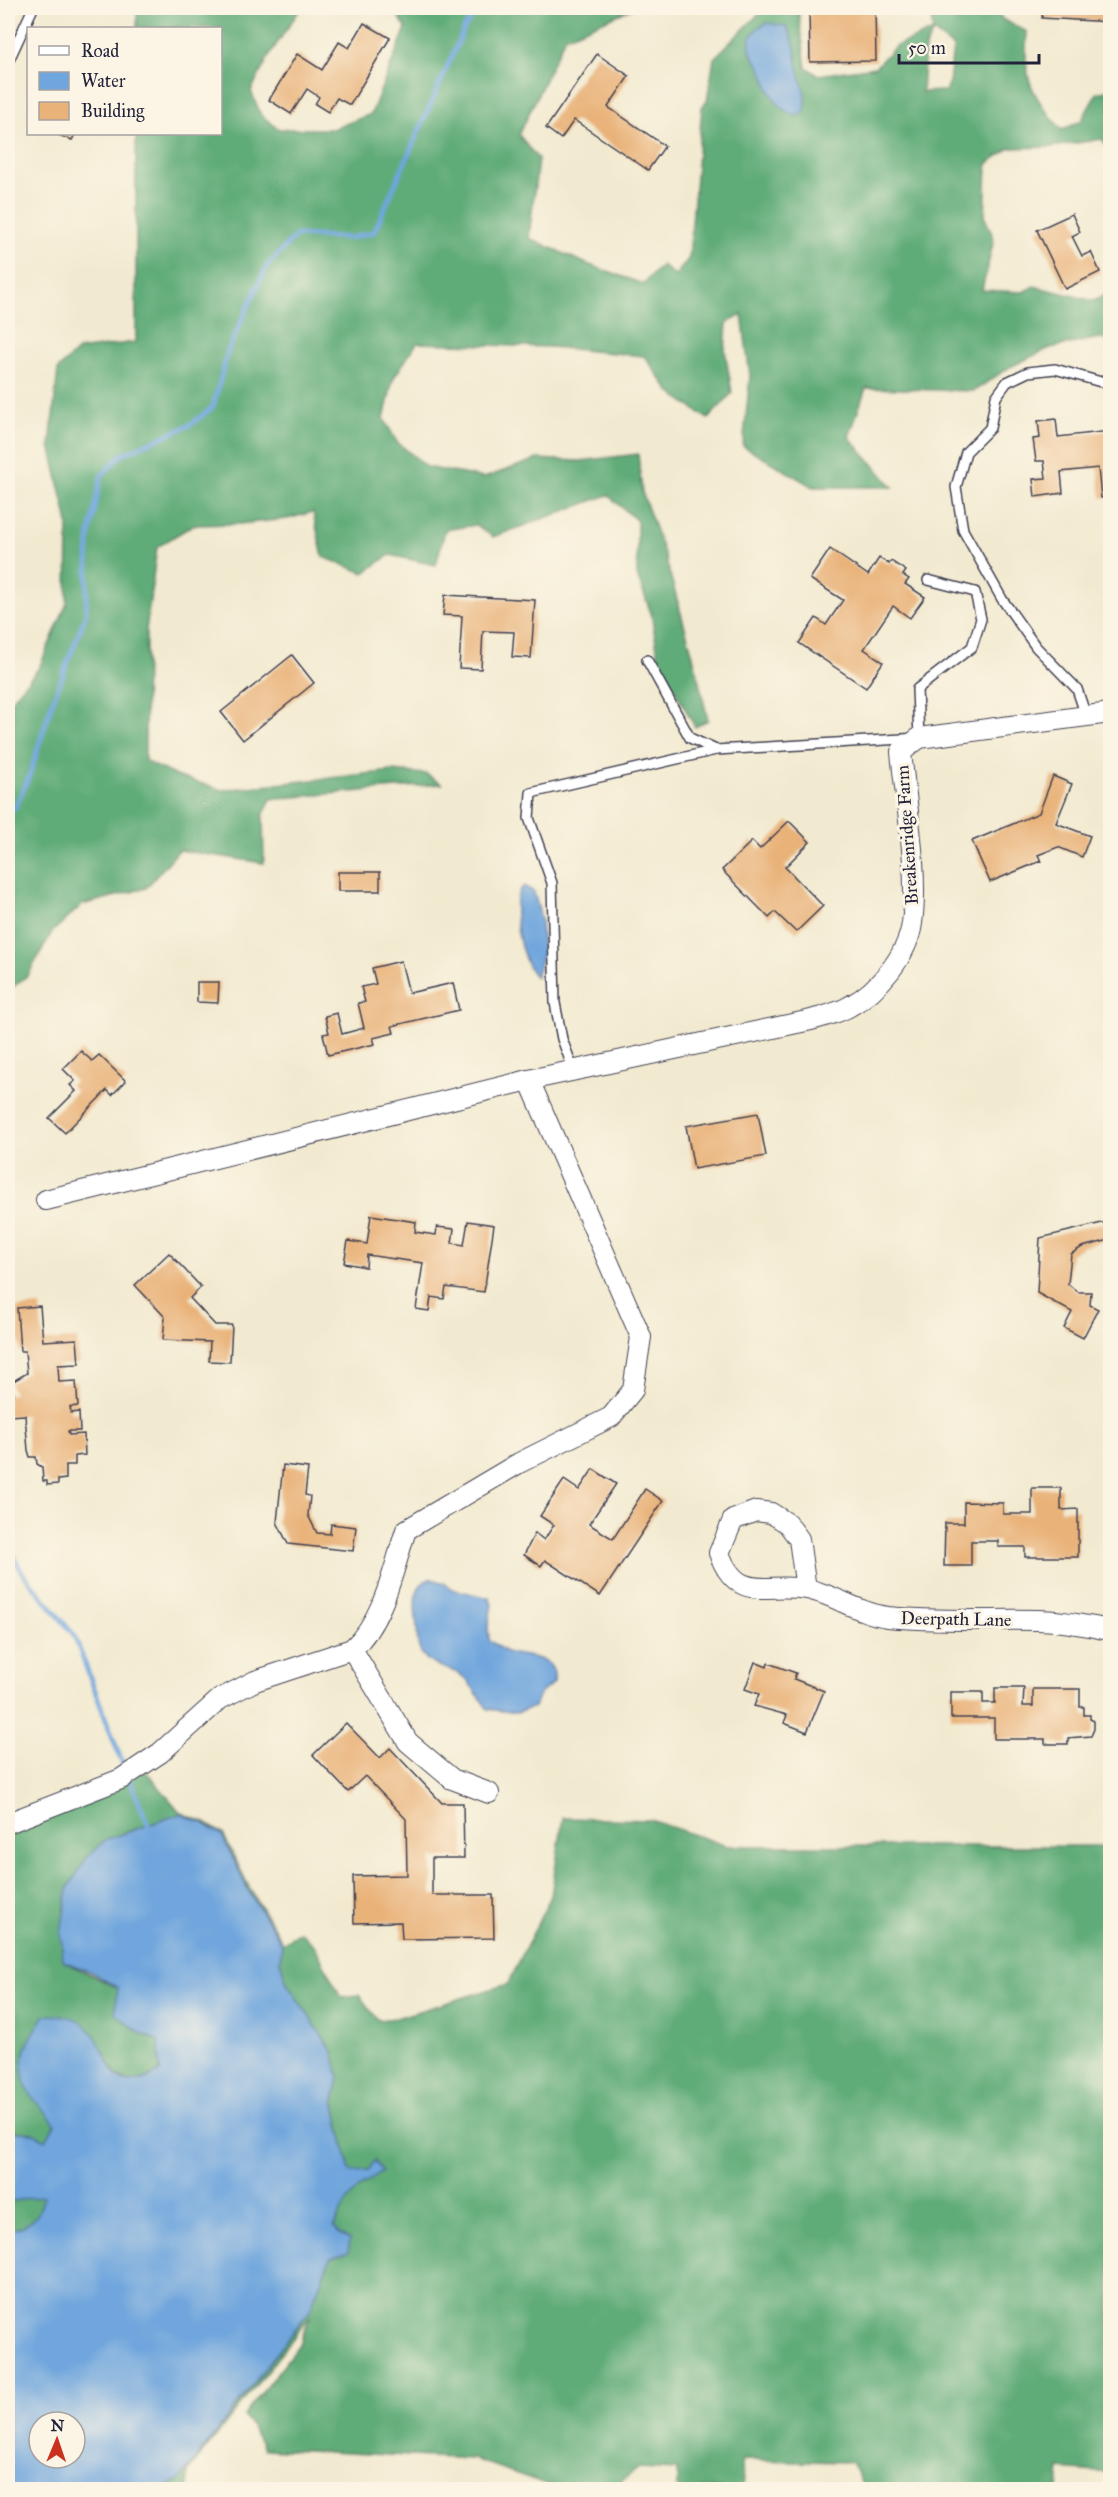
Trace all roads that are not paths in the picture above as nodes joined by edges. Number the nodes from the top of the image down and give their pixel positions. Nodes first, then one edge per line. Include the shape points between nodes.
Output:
1 (33, 8) edge
2 (8, 62) edge
3 (1110, 378) edge
4 (928, 580) dead end
5 (647, 660) dead end
6 (1110, 713) edge
7 (1086, 716) junction
8 (919, 738) junction
9 (716, 750) junction
10 (574, 1071) junction
11 (529, 1080) junction
12 (46, 1200) dead end
13 (806, 1589) junction
14 (1110, 1630) edge
15 (352, 1648) junction
16 (489, 1793) dead end
17 (8, 1823) edge

1 - 2 lane
3 - 7 lane via 1101,382 1055,369 1028,372 1007,382 996,397 990,428 966,452 956,487 963,530 1002,599 1036,647 1077,689
4 - 8 lane via 975,592 981,619 972,647 917,689
5 - 9 lane via 690,738
6 - 7 street
7 - 8 street
8 - 9 lane
8 - 10 street, Breakenridge Farm via 901,752 913,883 912,924 905,946 877,985 850,1006 811,1020
9 - 10 lane via 531,793 529,818 552,883 555,1003 562,1040
10 - 11 street, Breakenridge Farm
11 - 12 street, Breakenridge Farm
11 - 15 street via 641,1337 633,1390 611,1417 519,1463 406,1530 377,1617
13 - 13 street, Deerpath Lane via 762,1590 741,1585 725,1569 719,1553 733,1520 756,1511 771,1513 786,1523 800,1539
13 - 14 street, Deerpath Lane via 884,1616 935,1621 1039,1620
15 - 16 street via 408,1742 452,1779
15 - 17 street via 274,1674 220,1699 160,1753 126,1775

